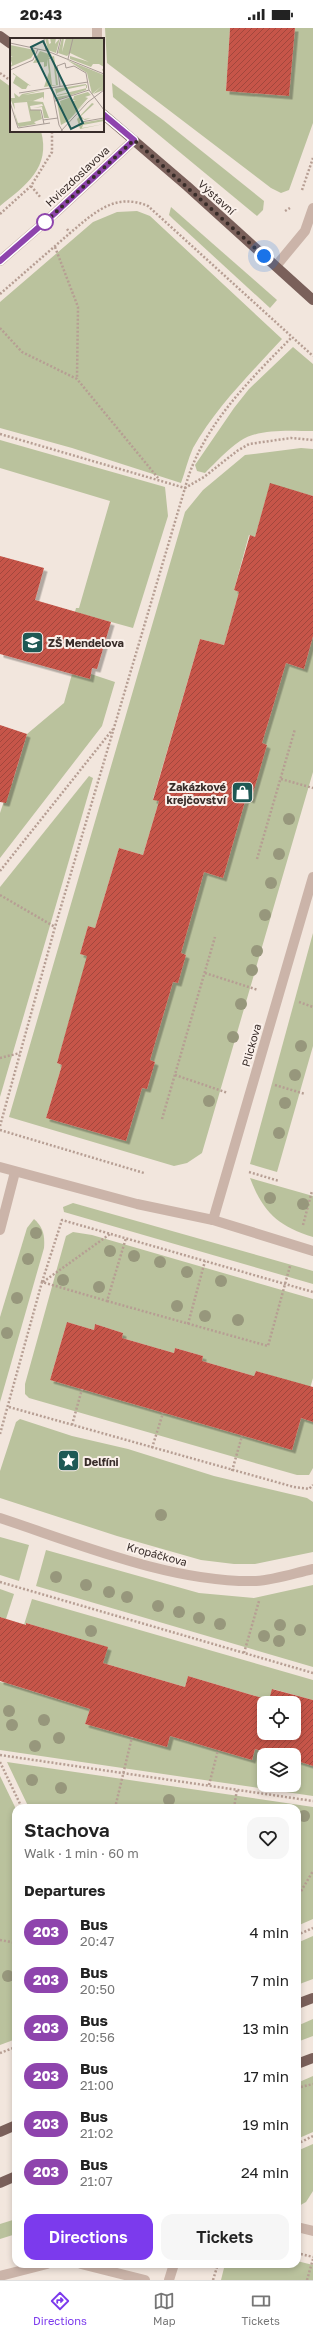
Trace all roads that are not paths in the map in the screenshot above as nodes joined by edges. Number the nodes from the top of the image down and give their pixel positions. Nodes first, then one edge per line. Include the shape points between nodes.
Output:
1 (0, 36) edge
2 (10, 43) edge
3 (104, 115) edge
4 (134, 140) junction
5 (313, 208) edge
6 (0, 261) edge
7 (276, 266) junction
8 (313, 300) edge
9 (313, 877) edge
10 (0, 1167) edge
11 (16, 1172) junction
12 (213, 1220) junction
13 (0, 1230) edge
14 (313, 1251) edge
15 (0, 1518) edge
16 (313, 1569) edge
17 (313, 1998) edge
18 (301, 2002) edge
19 (313, 2058) edge
20 (301, 2062) edge
21 (12, 2127) edge
22 (0, 2132) edge
23 (12, 2178) edge
24 (0, 2182) edge
25 (301, 2228) edge
26 (313, 2231) edge
27 (31, 2268) edge
28 (97, 2268) edge
29 (173, 2268) edge
30 (0, 2276) edge
31 (145, 2280) edge
32 (169, 2280) edge

1 - 2 main road
3 - 4 main road, Výstavní
4 - 6 street, Hviezdoslavova
4 - 7 main road, Výstavní
5 - 7 street via 305,232
7 - 8 main road, Výstavní
9 - 12 street, Plickova
10 - 11 street
11 - 12 street via 137,1204
11 - 13 street
12 - 14 street
15 - 16 street, Kropáčkova via 161,1570 208,1579 258,1581
17 - 18 main road
19 - 20 main road
21 - 22 main road
23 - 24 main road
25 - 26 street
27 - 30 street
28 - 31 street
29 - 32 street

